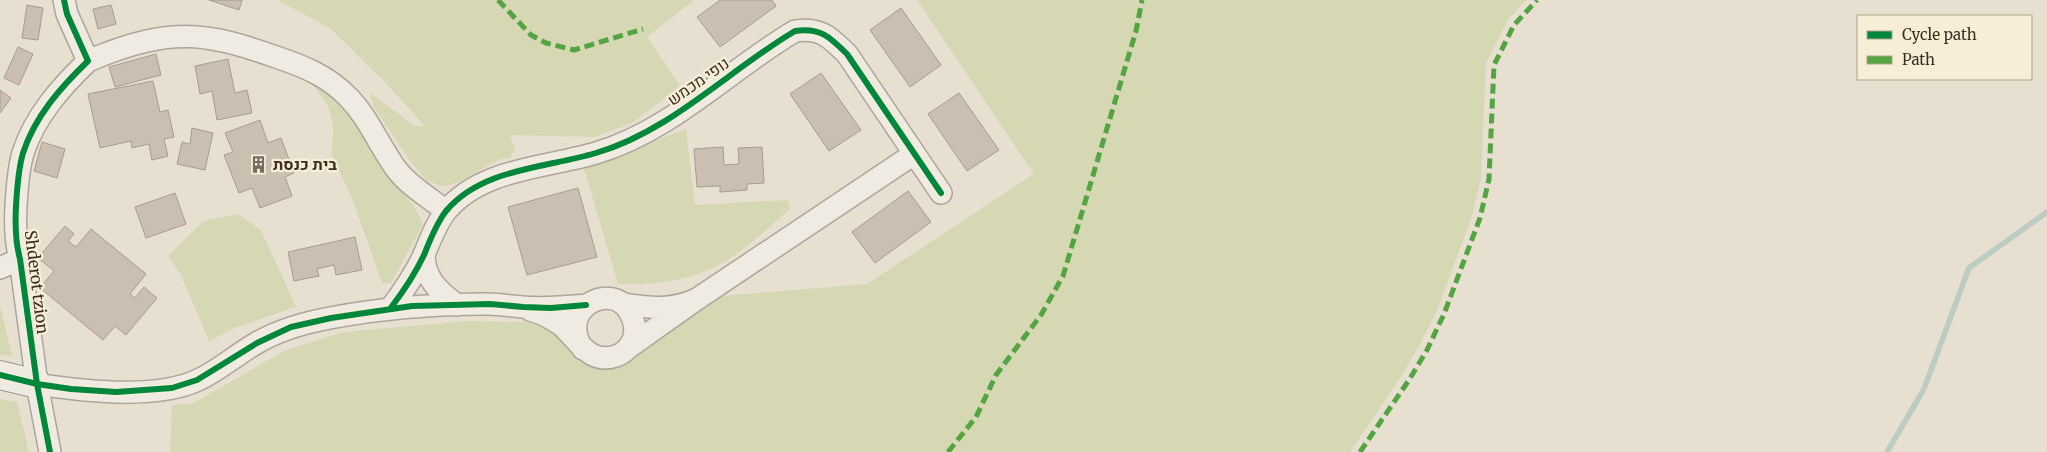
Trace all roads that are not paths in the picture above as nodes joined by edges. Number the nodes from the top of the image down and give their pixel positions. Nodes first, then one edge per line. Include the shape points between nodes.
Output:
1 (64, 0) edge
2 (88, 60) junction
3 (914, 154) junction
4 (941, 193) dead end
5 (446, 211) junction
6 (424, 254) junction
7 (20, 259) junction
8 (0, 268) edge
9 (697, 299) junction
10 (623, 304) junction
11 (457, 305) junction
12 (586, 305) junction
13 (523, 308) junction
14 (390, 309) junction
15 (628, 348) junction
16 (583, 349) junction
17 (0, 375) edge
18 (37, 384) junction
19 (50, 452) edge

1 - 2 street
2 - 5 street via 133,43 206,37 245,46 318,73 335,84 361,112 397,170
2 - 7 street, Shderot tzion via 62,86 41,115 23,153 16,217 16,244
3 - 4 street, נופי מכמש
3 - 5 street, נופי מכמש via 847,54 835,41 810,28 795,31 779,40 647,132 596,153 498,176 462,197
3 - 9 street
5 - 6 street, נופי מכמש
6 - 11 street via 424,267 431,279 441,293
6 - 14 street, נופי מכמש
7 - 8 street
7 - 18 street, Shderot tzion
9 - 10 street via 663,309
9 - 15 street
10 - 12 street via 604,298
10 - 15 street via 634,321 633,340
11 - 13 street
11 - 14 street
12 - 13 street
12 - 16 street via 575,322 575,332
13 - 16 street via 542,313 561,326
14 - 18 street via 291,327 257,343 198,380 172,388 116,392
15 - 16 street via 620,355 601,358
17 - 18 street
18 - 19 street, Shderot tzion

